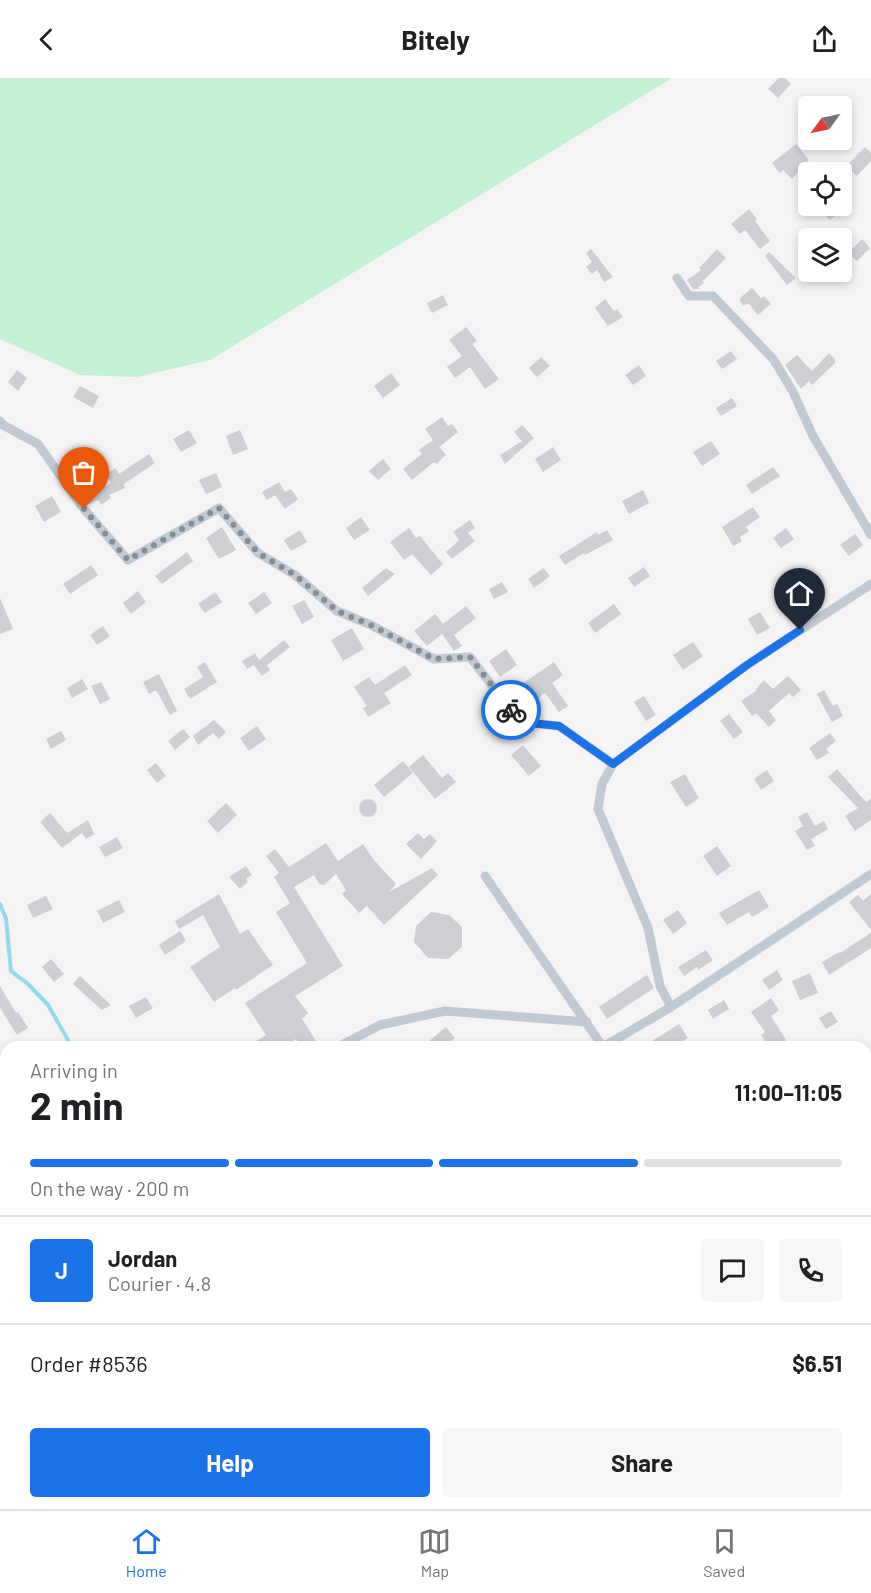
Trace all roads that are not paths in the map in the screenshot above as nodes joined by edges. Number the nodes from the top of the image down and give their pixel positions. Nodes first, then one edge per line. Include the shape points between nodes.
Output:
1 (677, 278) dead end
2 (0, 420) edge
3 (871, 535) edge
4 (871, 584) edge
5 (613, 764) junction
6 (871, 874) edge
7 (485, 876) dead end
8 (671, 1007) junction
9 (587, 1022) junction
10 (349, 1041) edge
11 (599, 1041) edge
12 (613, 1041) edge

1 - 3 street via 689,296 713,296 774,360
2 - 5 street via 38,444 84,509 128,560 219,508 258,553 295,575 337,611 434,659 470,657 509,708 530,723 559,726
4 - 5 street via 747,665
5 - 8 street via 602,784 598,809 648,928 660,986
6 - 8 street
7 - 9 street
8 - 12 street
9 - 10 street via 445,1011 380,1025
9 - 11 street

